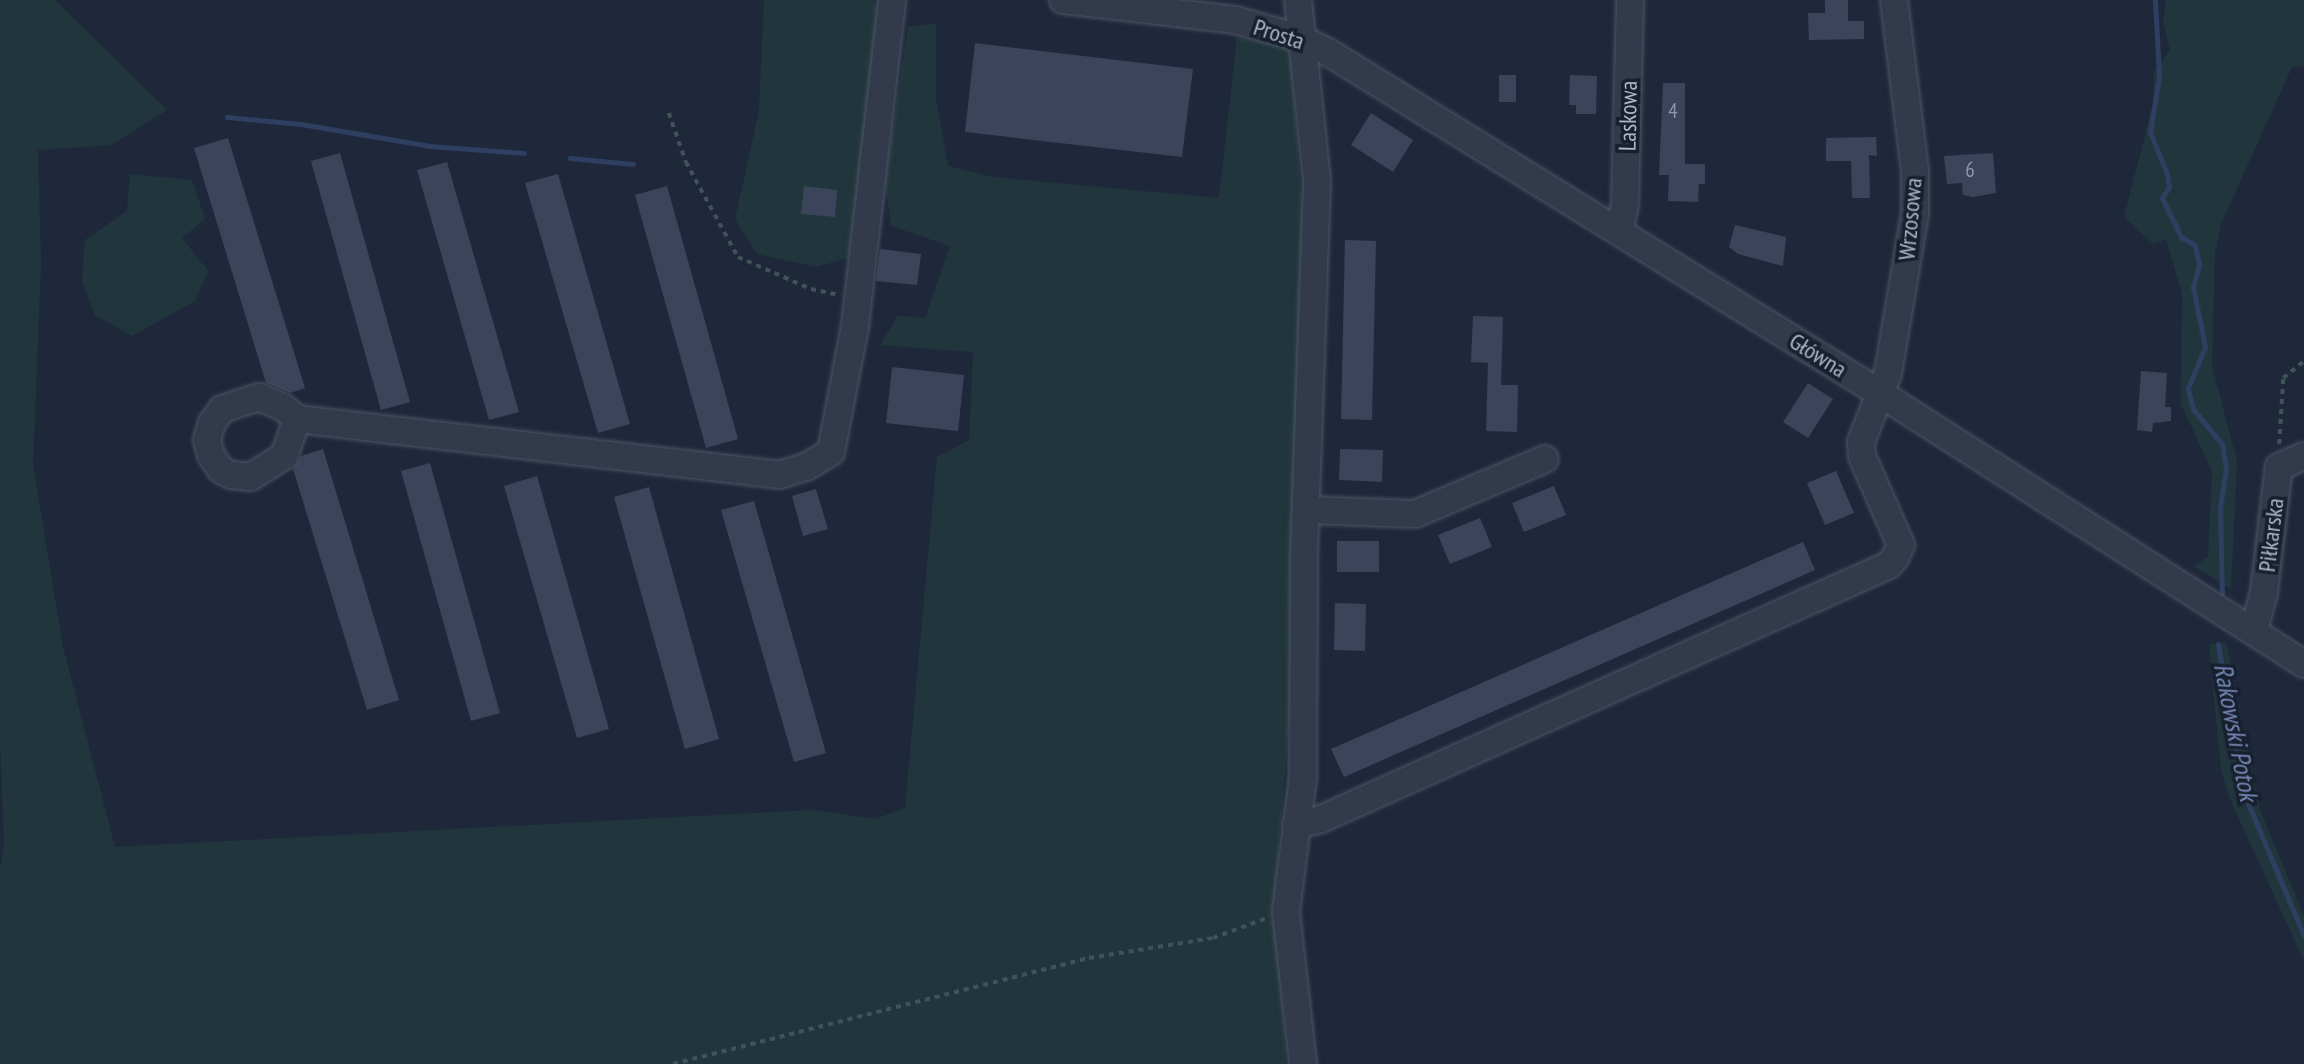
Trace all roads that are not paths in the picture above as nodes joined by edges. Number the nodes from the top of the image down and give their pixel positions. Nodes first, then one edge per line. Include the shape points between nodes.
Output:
1 (892, 0) edge
2 (1063, 0) edge
3 (1298, 0) edge
4 (1630, 0) edge
5 (1894, 0) edge
6 (1299, 38) junction
7 (1328, 52) joint
8 (1619, 231) junction
9 (1881, 394) junction
10 (297, 419) dead end
11 (2304, 456) edge
12 (1545, 459) dead end
13 (1308, 510) junction
14 (2254, 630) junction
15 (2304, 664) edge
16 (1296, 825) junction
17 (1303, 1064) edge

1 - 10 street via 858,299 831,452 779,475
2 - 6 street, Prosta via 1235,20
3 - 6 street
4 - 8 street, Laskowa via 1625,205
5 - 9 street, Wrzosowa via 1915,171 1915,214
6 - 7 street, Prosta
6 - 13 street via 1317,159
7 - 8 street, Główna
8 - 9 street, Główna
9 - 14 street, Główna
9 - 16 street, Wrzosowa via 1861,442 1862,456 1901,545 1889,565 1321,820
11 - 14 street, Piłkarska via 2279,467 2264,592
12 - 13 street via 1415,514
13 - 16 street via 1303,776
14 - 15 street, Główna
16 - 17 street via 1286,912

